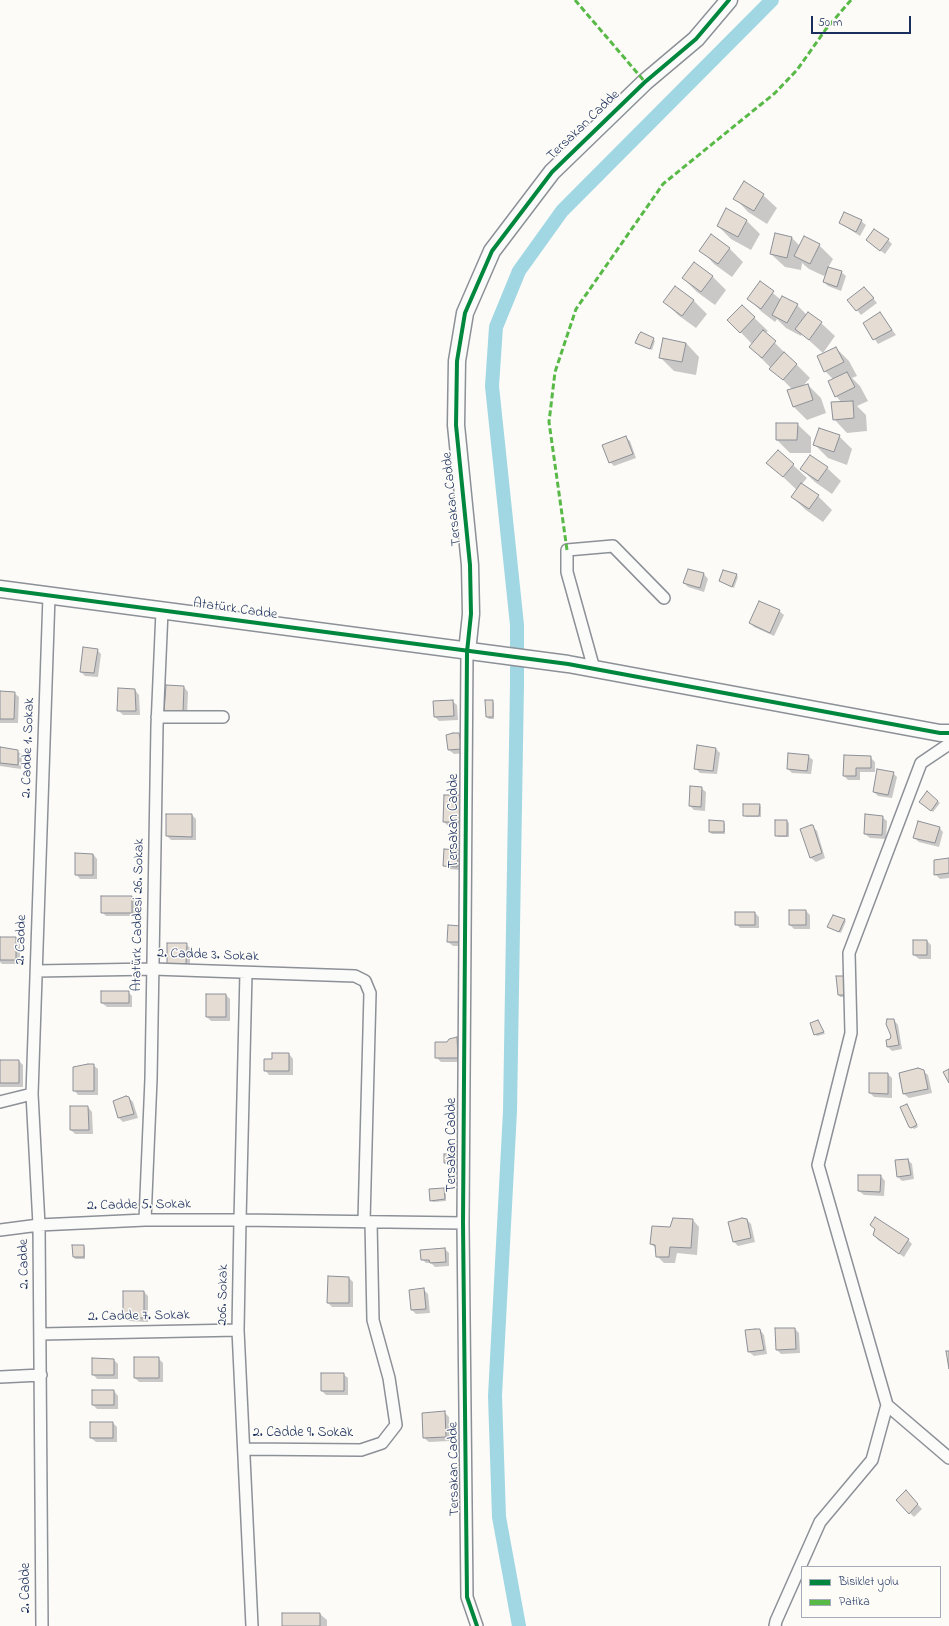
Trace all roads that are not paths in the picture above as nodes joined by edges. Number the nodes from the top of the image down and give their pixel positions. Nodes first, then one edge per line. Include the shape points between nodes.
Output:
1 (729, 0) edge
2 (0, 589) edge
3 (49, 596) junction
4 (664, 598) dead end
5 (162, 611) junction
6 (467, 652) junction
7 (594, 669) junction
8 (157, 717) junction
9 (223, 717) dead end
10 (949, 733) edge
11 (949, 744) edge
12 (38, 902) joint
13 (153, 969) junction
14 (36, 971) junction
15 (246, 973) junction
16 (355, 976) joint
17 (32, 1094) junction
18 (0, 1102) edge
19 (145, 1220) junction
20 (240, 1220) junction
21 (368, 1222) junction
22 (463, 1223) junction
23 (39, 1224) junction
24 (0, 1230) edge
25 (238, 1330) junction
26 (41, 1334) junction
27 (41, 1375) junction
28 (0, 1377) edge
29 (887, 1405) junction
30 (244, 1449) junction
31 (949, 1458) edge
32 (42, 1626) edge
33 (252, 1626) edge
34 (477, 1626) edge
35 (775, 1626) edge

1 - 6 main road, Tersakan Cadde via 696,40 645,82 552,172 492,250 465,313 457,361 456,424 470,565 471,614
2 - 3 main road, Atatürk Cadde
3 - 5 main road, Atatürk Cadde
3 - 12 street, 2. Cadde 1. Sokak
4 - 7 street via 613,546 567,550 567,572
5 - 6 main road, Atatürk Cadde
5 - 8 street, Atatürk Caddesi 26. Sokak
6 - 7 main road, Atatürk Cadde
6 - 22 street, Tersakan Cadde
7 - 10 main road, Atatürk Cadde
8 - 9 street
8 - 13 street, Atatürk Caddesi 26. Sokak
11 - 29 street via 921,763 849,953 850,1033 818,1165
12 - 14 street, 2. Cadde
13 - 14 street, 2. Cadde 3. Sokak
13 - 15 street, 2. Cadde 3. Sokak
13 - 19 street, Atatürk Caddesi 26. Sokak
14 - 17 street, 2. Cadde
15 - 16 street, 2. Cadde 3. Sokak
15 - 20 street, 206. Sokak
16 - 21 street, 2. Cadde 9. Sokak via 365,981 370,993
17 - 18 street
17 - 23 street, 2. Cadde
19 - 20 street, 2. Cadde 5. Sokak
19 - 23 street, 2. Cadde 5. Sokak
20 - 21 street
20 - 25 street, 206. Sokak
21 - 22 street
21 - 30 street, 2. Cadde 9. Sokak via 373,1320 389,1378 396,1425 382,1443 361,1450
22 - 34 street, Tersakan Cadde via 467,1597
23 - 24 street, 2. Cadde 5. Sokak
23 - 26 street, 2. Cadde
25 - 26 street, 2. Cadde 7. Sokak
25 - 30 street, 206. Sokak
26 - 27 street, 2. Cadde
27 - 28 street
27 - 32 street, 2. Cadde
29 - 31 street
29 - 35 street via 872,1460 820,1522
30 - 33 street, 206. Sokak

